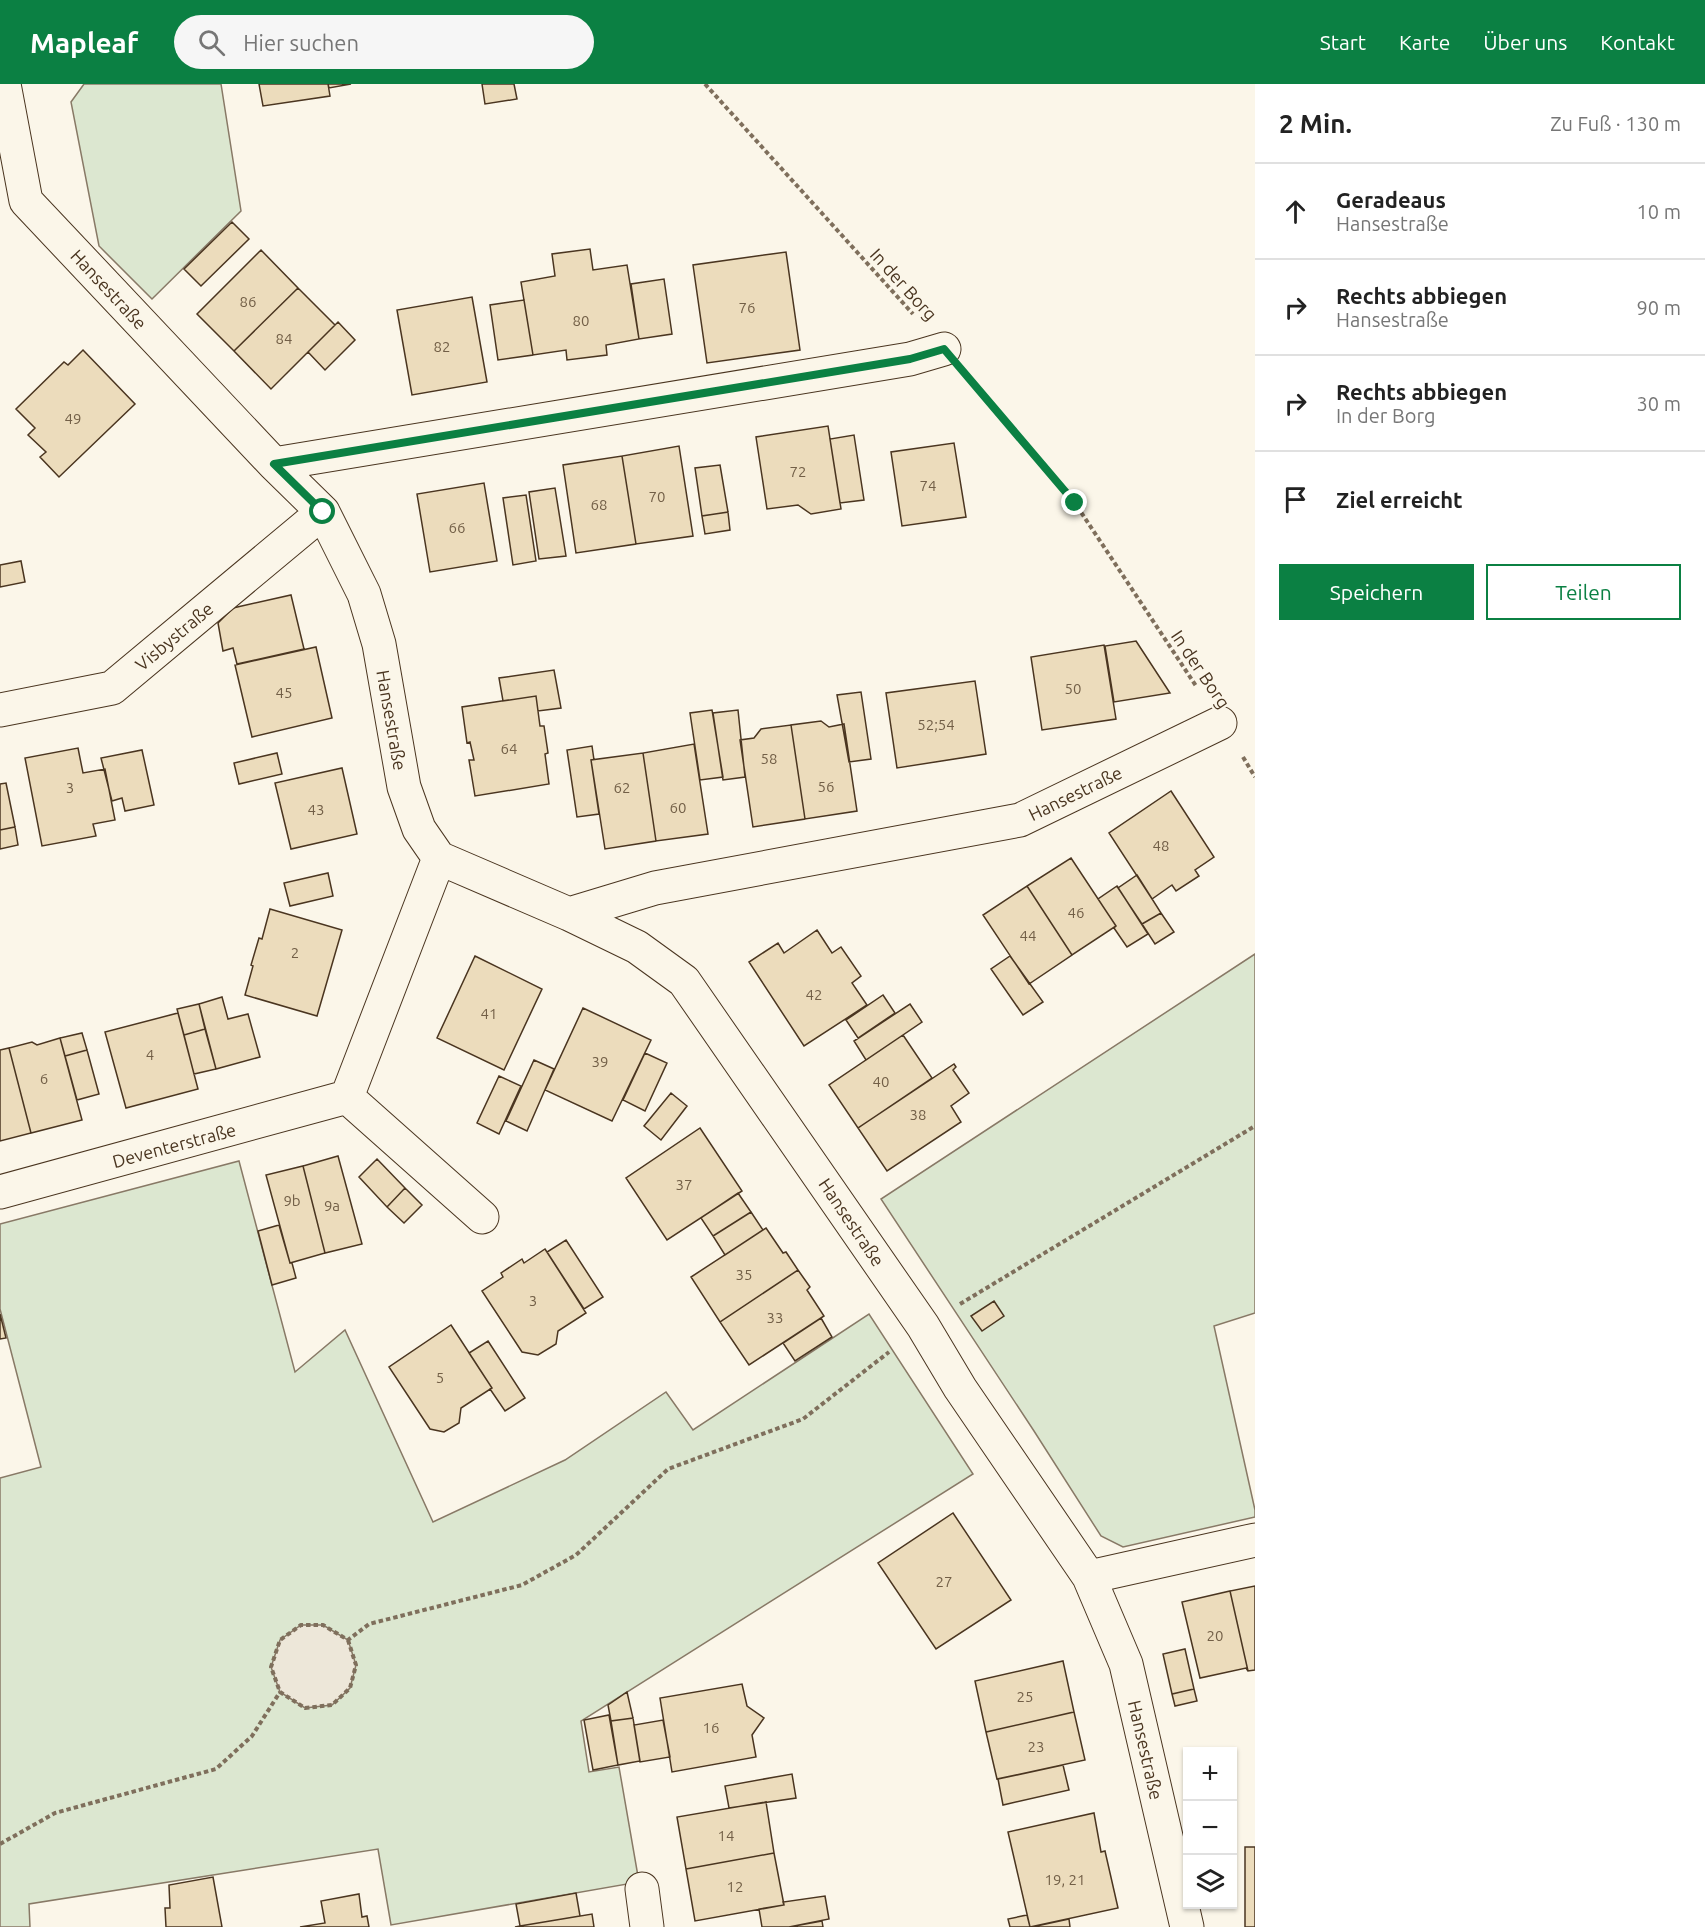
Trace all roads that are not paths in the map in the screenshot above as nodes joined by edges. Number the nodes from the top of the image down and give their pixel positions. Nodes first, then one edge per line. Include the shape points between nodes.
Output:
1 (4, 84) edge
2 (13, 203) edge
3 (944, 349) road end
4 (274, 464) junction
5 (323, 512) junction
6 (0, 710) edge
7 (1220, 723) road end
8 (439, 858) junction
9 (569, 914) junction
10 (347, 1097) junction
11 (0, 1192) edge
12 (482, 1217) dead end
13 (1255, 1540) edge
14 (1089, 1577) junction
15 (642, 1889) dead end
16 (647, 1927) edge
17 (1187, 1927) edge

1 - 2 street, Hansestraße
2 - 4 street, Hansestraße
3 - 4 street via 910,359
4 - 5 street, Hansestraße
5 - 6 street, Visbystraße via 112,687
5 - 8 street, Hansestraße via 364,594 379,644 404,787 419,829
7 - 9 street, Hansestraße via 1020,820 655,888
8 - 9 street, Hansestraße
8 - 10 street
9 - 14 street, Hansestraße via 637,947 684,981 923,1326 960,1388
10 - 11 street, Deventerstraße
10 - 12 street
13 - 14 street
14 - 17 street, Hansestraße via 1126,1664
15 - 16 street

